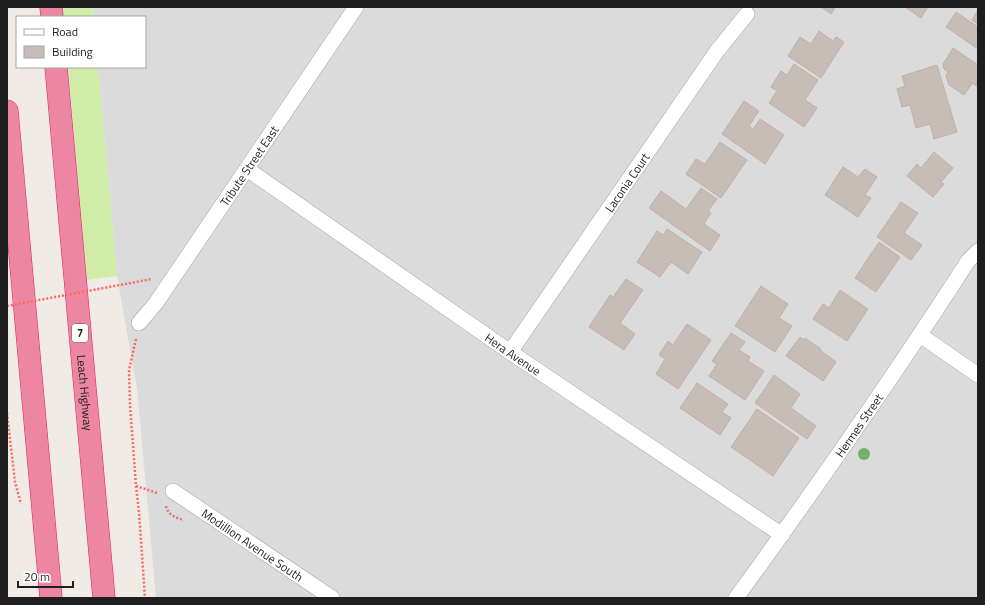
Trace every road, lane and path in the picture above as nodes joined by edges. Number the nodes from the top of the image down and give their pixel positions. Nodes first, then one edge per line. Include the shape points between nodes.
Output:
1 (356, 7) edge
2 (747, 14) dead end
3 (56, 68) edge
4 (7, 111) edge
5 (247, 169) junction
6 (978, 251) edge
7 (152, 279) dead end
8 (7, 306) edge
9 (139, 323) joint
10 (920, 335) junction
11 (510, 352) junction
12 (978, 375) edge
13 (7, 413) edge
14 (136, 486) junction
15 (168, 493) joint
16 (22, 507) dead end
17 (782, 535) junction
18 (51, 598) edge
19 (104, 598) edge
20 (145, 598) edge
21 (332, 598) edge
22 (736, 598) edge

1 - 5 street, Tribute Street East
2 - 11 street, Laconia Court via 718,51
3 - 19 highway, Leach Highway / 7
4 - 18 highway
5 - 9 street, Tribute Street East via 156,303
5 - 11 street, Hera Avenue
6 - 10 street, Hermes Street via 968,261
7 - 8 path, bridge
9 - 14 path via 130,370
10 - 12 street
10 - 17 street, Hermes Street
11 - 17 street, Hera Avenue
13 - 16 path via 15,482
14 - 15 path
14 - 20 path
15 - 21 street, Modillion Avenue South
17 - 22 street, Hermes Street

